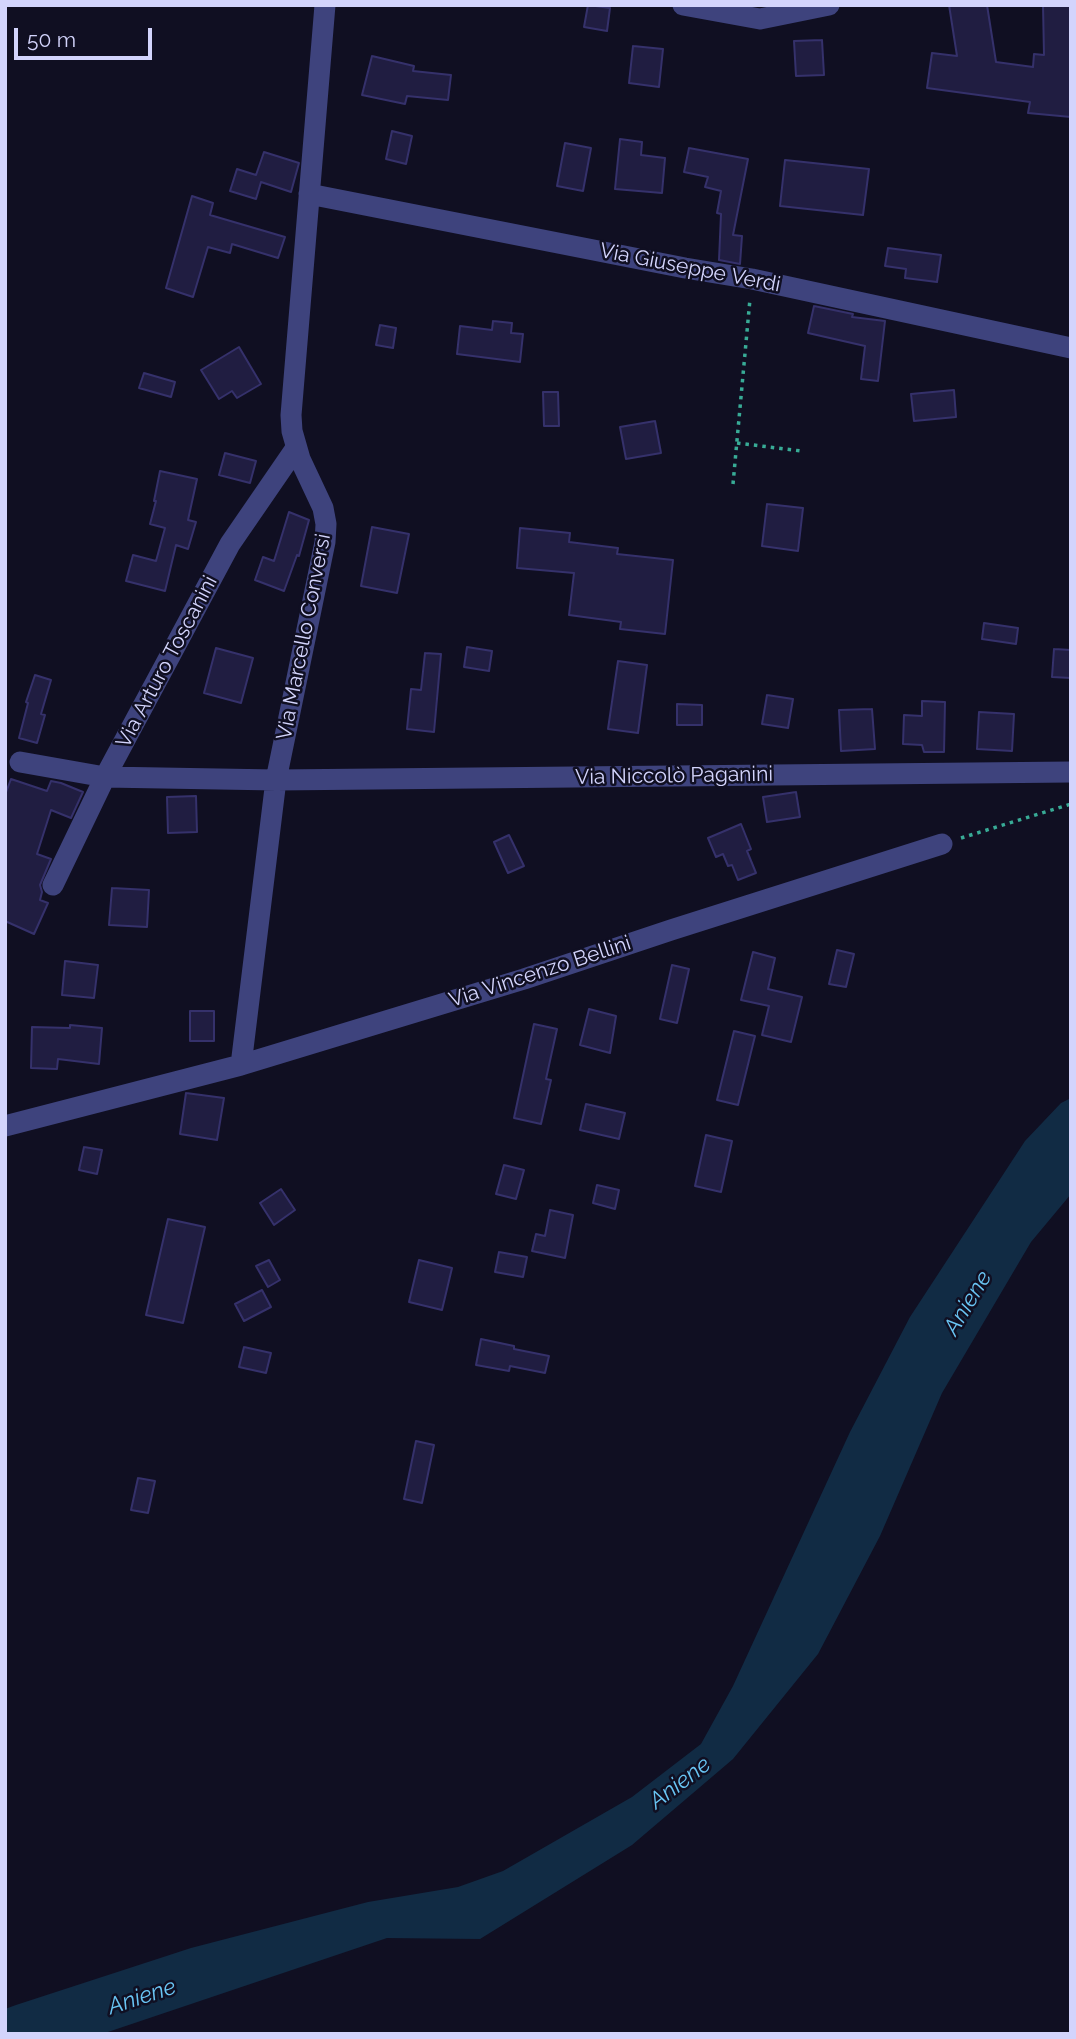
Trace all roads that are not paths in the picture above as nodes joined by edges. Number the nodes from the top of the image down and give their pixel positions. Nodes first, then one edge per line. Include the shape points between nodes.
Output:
1 (325, 5) edge
2 (683, 5) edge
3 (829, 5) edge
4 (309, 194) junction
5 (1071, 348) edge
6 (296, 448) junction
7 (20, 762) dead end
8 (1071, 772) edge
9 (105, 777) junction
10 (276, 780) junction
11 (942, 844) road end
12 (53, 885) dead end
13 (241, 1065) junction
14 (5, 1126) edge

1 - 4 street, Via Marcello Conversi
2 - 3 street via 761,19
4 - 5 street, Via Giuseppe Verdi via 752,279
4 - 6 street, Via Marcello Conversi via 292,415
6 - 9 street, Via Arturo Toscanini via 230,544
6 - 10 street, Via Marcello Conversi via 323,508 325,533
7 - 9 street, Via Niccolò Paganini
8 - 10 street, Via Niccolò Paganini
9 - 10 street, Via Niccolò Paganini
9 - 12 street, Via Arturo Toscanini
10 - 13 street, Via Marcello Conversi
11 - 13 street, Via Vincenzo Bellini
13 - 14 street, Via Vincenzo Bellini

